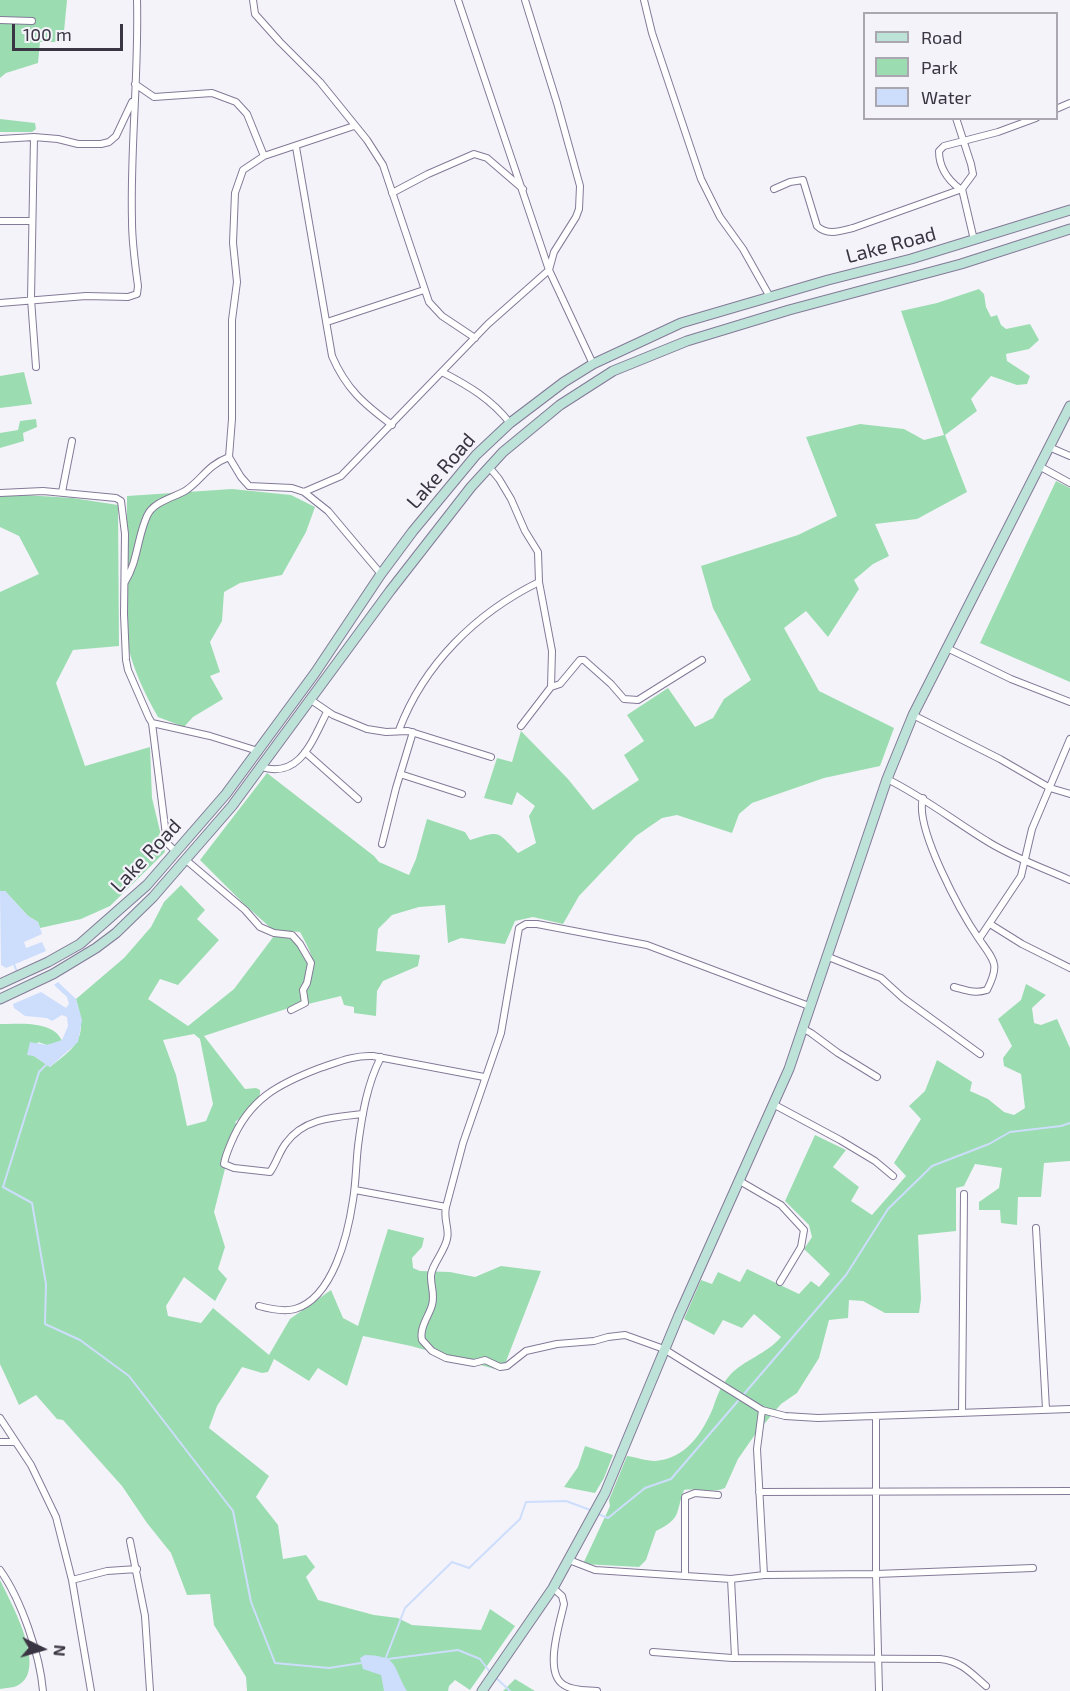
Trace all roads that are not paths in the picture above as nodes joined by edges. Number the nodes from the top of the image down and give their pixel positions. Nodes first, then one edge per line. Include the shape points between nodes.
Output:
1 (137, 0) edge
2 (253, 0) edge
3 (458, 0) edge
4 (525, 0) edge
5 (644, 0) edge
6 (0, 20) edge
7 (32, 21) dead end
8 (135, 84) junction
9 (134, 99) junction
10 (957, 120) edge
11 (1031, 120) edge
12 (354, 126) junction
13 (34, 137) junction
14 (0, 139) edge
15 (963, 140) junction
16 (296, 147) junction
17 (264, 156) junction
18 (523, 189) junction
19 (774, 189) dead end
20 (961, 189) junction
21 (392, 192) junction
22 (1070, 210) edge
23 (0, 221) edge
24 (31, 221) junction
25 (1070, 229) edge
26 (974, 240) junction
27 (549, 270) junction
28 (424, 291) junction
29 (770, 297) junction
30 (31, 299) junction
31 (0, 303) edge
32 (327, 322) junction
33 (475, 338) junction
34 (593, 364) junction
35 (36, 367) dead end
36 (442, 372) junction
37 (1070, 406) edge
38 (1067, 420) edge
39 (510, 423) junction
40 (392, 425) junction
41 (72, 441) dead end
42 (1049, 447) junction
43 (1070, 456) edge
44 (229, 457) junction
45 (1038, 466) junction
46 (489, 467) junction
47 (1070, 483) edge
48 (62, 492) junction
49 (304, 492) junction
50 (0, 493) edge
51 (381, 574) junction
52 (539, 582) junction
53 (124, 583) junction
54 (947, 648) junction
55 (702, 660) dead end
56 (551, 687) junction
57 (311, 700) junction
58 (1070, 702) edge
59 (327, 712) junction
60 (914, 715) junction
61 (152, 723) junction
62 (521, 726) dead end
63 (399, 730) junction
64 (413, 732) junction
65 (1070, 740) edge
66 (258, 751) junction
67 (305, 752) junction
68 (491, 757) dead end
69 (261, 767) junction
70 (400, 774) junction
71 (887, 779) junction
72 (1050, 788) junction
73 (462, 794) dead end
74 (1070, 794) edge
75 (923, 798) junction
76 (358, 799) dead end
77 (382, 844) dead end
78 (175, 851) junction
79 (186, 860) junction
80 (1024, 861) junction
81 (1070, 880) edge
82 (990, 924) junction
83 (979, 939) junction
84 (826, 956) junction
85 (1070, 968) edge
86 (4, 982) edge
87 (954, 987) dead end
88 (0, 999) edge
89 (809, 1006) junction
90 (291, 1010) dead end
91 (802, 1028) junction
92 (980, 1054) dead end
93 (381, 1057) junction
94 (484, 1077) junction
95 (877, 1077) dead end
96 (773, 1104) junction
97 (363, 1114) junction
98 (893, 1176) dead end
99 (738, 1180) junction
100 (355, 1190) junction
101 (964, 1194) dead end
102 (446, 1207) junction
103 (1036, 1228) dead end
104 (780, 1282) dead end
105 (259, 1306) dead end
106 (664, 1349) junction
107 (1046, 1409) junction
108 (1070, 1409) edge
109 (762, 1410) junction
110 (962, 1413) junction
111 (876, 1417) junction
112 (0, 1418) edge
113 (0, 1442) edge
114 (15, 1442) junction
115 (1070, 1491) edge
116 (759, 1492) junction
117 (876, 1493) junction
118 (718, 1495) dead end
119 (130, 1541) dead end
120 (570, 1560) junction
121 (1033, 1568) dead end
122 (137, 1569) junction
123 (0, 1570) edge
124 (876, 1574) junction
125 (764, 1575) junction
126 (685, 1576) junction
127 (732, 1579) junction
128 (72, 1580) junction
129 (553, 1588) junction
130 (653, 1652) dead end
131 (735, 1657) junction
132 (879, 1659) junction
133 (986, 1686) dead end
134 (484, 1688) edge
135 (43, 1691) edge
136 (91, 1691) edge
137 (150, 1691) edge
138 (597, 1691) edge
139 (879, 1691) edge

1 - 8 street
2 - 12 street via 255,14 320,82
3 - 18 street
4 - 27 street via 580,186 576,218 554,252
5 - 29 street via 701,179
6 - 7 street
8 - 9 street
8 - 17 street via 154,97 212,93 236,102 247,114
9 - 13 street via 123,125 109,142 78,144
9 - 30 street via 131,220 137,294
10 - 15 street
11 - 15 street
12 - 16 street
12 - 21 street via 383,165
13 - 14 street
13 - 24 street
15 - 20 street via 973,174
15 - 20 street via 944,146 939,152 945,173
16 - 17 street
16 - 32 street
17 - 44 street via 243,170 235,194 233,243 237,282
18 - 21 street via 487,158 474,154
18 - 27 street
19 - 20 street via 803,180 817,226 840,232
20 - 26 street
21 - 28 street
22 - 26 main road, Lake Road
23 - 24 street
24 - 30 street
25 - 46 main road, Lake Road via 961,264 721,330 613,370 560,405
26 - 29 main road, Lake Road
27 - 33 street
27 - 34 street
28 - 32 street
28 - 33 street via 436,310
29 - 34 main road, Lake Road via 681,324
30 - 31 street
30 - 35 street
32 - 40 street via 332,356 345,383
33 - 36 street
34 - 39 main road, Lake Road
36 - 39 street via 482,394
36 - 40 street
37 - 38 main road
38 - 42 main road
39 - 51 main road, Lake Road via 476,455
40 - 49 street via 341,476
41 - 48 street
42 - 43 street
42 - 45 main road
44 - 49 street via 249,486
44 - 53 street via 211,466 184,491 151,509 134,565
45 - 47 street
45 - 54 main road
46 - 52 street via 511,498 538,552
46 - 57 main road, Lake Road via 390,591
48 - 50 street
48 - 53 street via 121,501
49 - 51 street via 328,511
51 - 66 main road, Lake Road
52 - 56 street via 552,651
52 - 63 street via 472,625 441,657 417,690
53 - 61 street via 126,660
54 - 58 street
54 - 60 main road
55 - 56 street via 638,700 624,699 584,660 560,684
56 - 62 street
57 - 59 street
57 - 69 main road, Lake Road
59 - 63 street via 367,729
59 - 67 street
60 - 71 main road
60 - 72 street
61 - 66 street
61 - 78 street via 167,843
63 - 64 street
64 - 68 street
64 - 70 street
65 - 72 street
66 - 78 main road, Lake Road
67 - 69 street via 297,763 284,769
67 - 76 street
69 - 79 main road, Lake Road
70 - 73 street
70 - 77 street
71 - 75 street
71 - 84 main road
72 - 74 street
72 - 80 street via 1032,829
75 - 80 street
75 - 83 street via 921,811 944,880
78 - 86 main road, Lake Road via 147,885 80,944
79 - 88 main road, Lake Road via 116,933 96,948
79 - 90 street via 260,927 296,937 311,967 303,990 305,1003
80 - 81 street
80 - 82 street via 1021,876
82 - 83 street
82 - 85 street
83 - 87 street via 995,964 987,990 970,992
84 - 89 main road
84 - 92 street via 881,978
89 - 91 main road
89 - 94 street via 647,945 526,924 519,928 501,1033
91 - 95 street
91 - 96 main road
93 - 94 street
93 - 97 street
93 - 97 street via 348,1058 270,1091 244,1117 224,1164 270,1172 287,1141 304,1127 322,1119
94 - 102 street
96 - 98 street via 840,1140
96 - 99 main road
97 - 100 street
99 - 104 street via 781,1204 804,1230 801,1247
99 - 106 main road
100 - 102 street
100 - 105 street via 344,1240 325,1286 293,1309
101 - 110 street
102 - 106 street via 447,1240 432,1271 434,1298 421,1334 439,1356 458,1362 485,1360 503,1367 526,1351 622,1334
103 - 107 street
106 - 109 street
106 - 120 main road via 605,1493
107 - 108 street
107 - 110 street
109 - 111 street via 785,1416
109 - 116 street via 757,1449
110 - 111 street
111 - 117 street
112 - 114 street
113 - 114 street
114 - 128 street via 31,1465 56,1517
115 - 117 street
116 - 117 street
116 - 125 street
117 - 124 street
118 - 126 street via 694,1493 685,1497
119 - 122 street
120 - 126 street via 595,1570
120 - 129 main road
121 - 124 street
122 - 128 street via 107,1571
122 - 137 street
123 - 135 street via 20,1607
124 - 125 street
124 - 132 street
125 - 127 street
126 - 127 street
127 - 131 street
128 - 136 street
129 - 134 main road
129 - 138 street via 564,1602 553,1659 555,1677 564,1686
130 - 131 street
131 - 132 street
132 - 133 street via 952,1660
132 - 139 street

